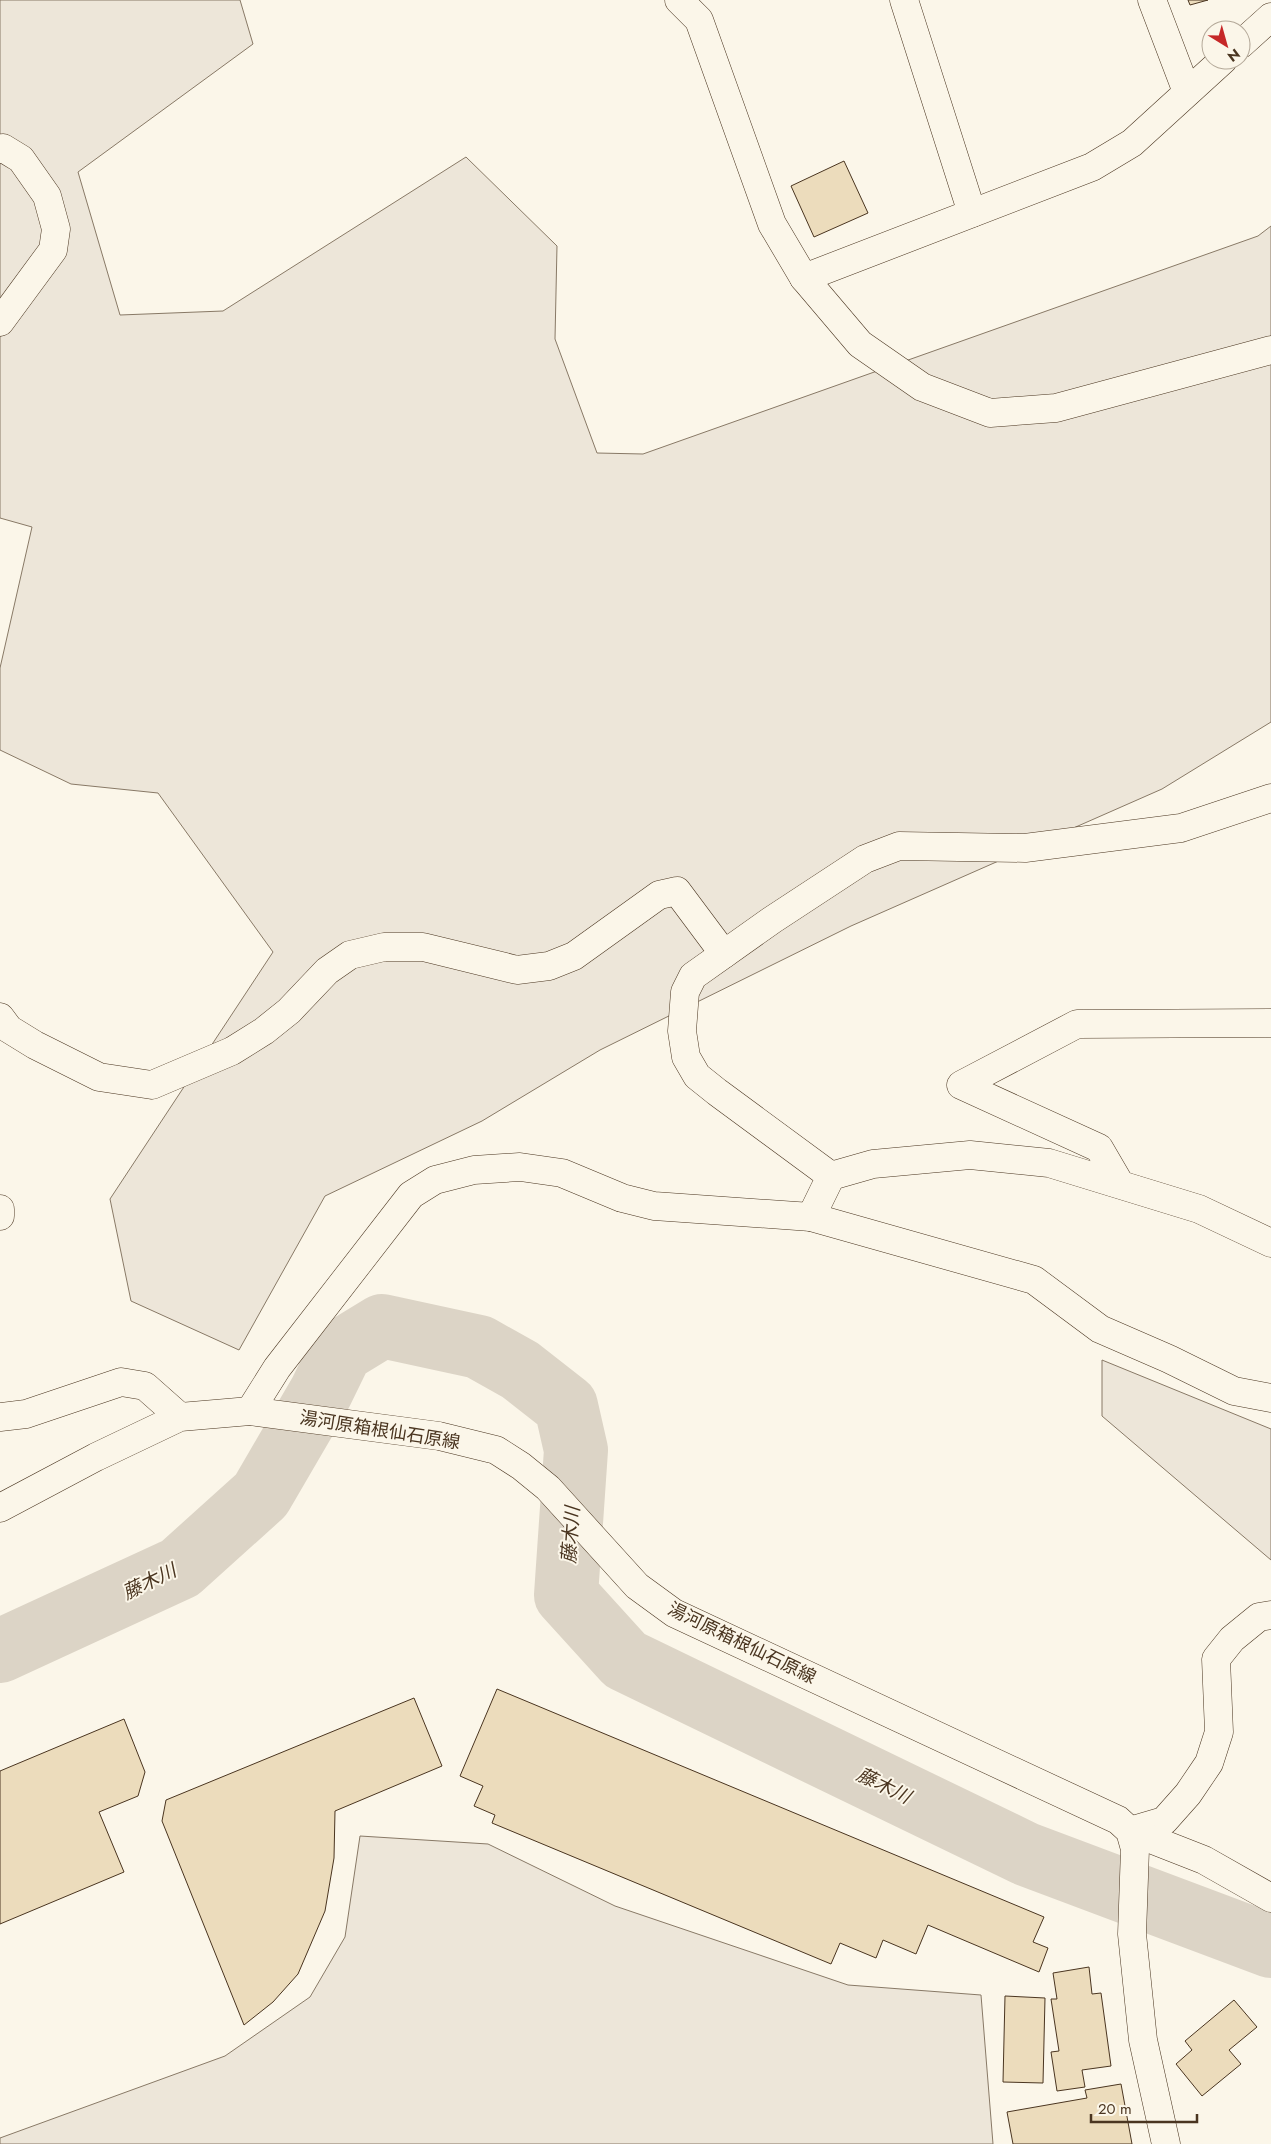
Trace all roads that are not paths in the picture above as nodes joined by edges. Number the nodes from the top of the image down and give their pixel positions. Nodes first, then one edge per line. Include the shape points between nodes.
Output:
1 (679, 0) edge
2 (904, 0) edge
3 (1152, 0) edge
4 (1271, 17) edge
5 (1251, 35) edge
6 (1212, 70) edge
7 (1187, 92) junction
8 (0, 149) edge
9 (972, 214) junction
10 (804, 278) junction
11 (0, 322) edge
12 (1271, 350) edge
13 (1271, 798) edge
14 (724, 954) junction
15 (0, 1017) edge
16 (1271, 1022) edge
17 (831, 1176) junction
18 (1120, 1184) junction
19 (0, 1209) edge
20 (0, 1216) edge
21 (810, 1217) junction
22 (1271, 1243) edge
23 (1271, 1398) edge
24 (250, 1411) junction
25 (0, 1417) edge
26 (180, 1417) junction
27 (0, 1508) edge
28 (1271, 1615) edge
29 (1133, 1840) junction
30 (1271, 1898) edge
31 (1166, 2144) edge

1 - 10 street via 699,20 772,224
2 - 9 street
3 - 7 street
4 - 5 street
6 - 7 street
7 - 9 street via 1132,143 1092,167
8 - 11 street via 21,159 47,196 56,229 53,250
9 - 10 street
10 - 12 street via 860,344 922,387 990,413 1056,408
13 - 14 street via 1181,828 1025,848 899,846 865,859
14 - 15 street via 677,891 659,895 574,956 549,966 517,970 423,947 384,947 350,955 328,971 289,1011 232,1051 152,1084 99,1077 35,1045 9,1029
14 - 17 street via 693,976 685,992 682,1031 686,1057 697,1076 716,1092
16 - 18 street via 1077,1024 960,1085 1099,1148
17 - 18 street via 873,1164 970,1155 1049,1163
17 - 21 street
18 - 22 street via 1199,1209
19 - 20 street
21 - 23 street via 1034,1280 1100,1329 1234,1391
21 - 24 street via 654,1206 622,1198 562,1173 520,1167 474,1170 435,1180 410,1196 277,1368
24 - 26 street, 湯河原箱根仙石原線
24 - 29 street, 湯河原箱根仙石原線 via 439,1436 496,1450 548,1488 637,1586 674,1613 1118,1820
25 - 26 street via 26,1414 121,1382 145,1386
26 - 27 street, 湯河原箱根仙石原線
28 - 29 street via 1259,1617 1232,1639 1216,1659 1219,1732 1209,1763 1164,1821
29 - 30 street, 湯河原箱根仙石原線 via 1204,1860
29 - 31 street via 1132,1934 1143,2040

